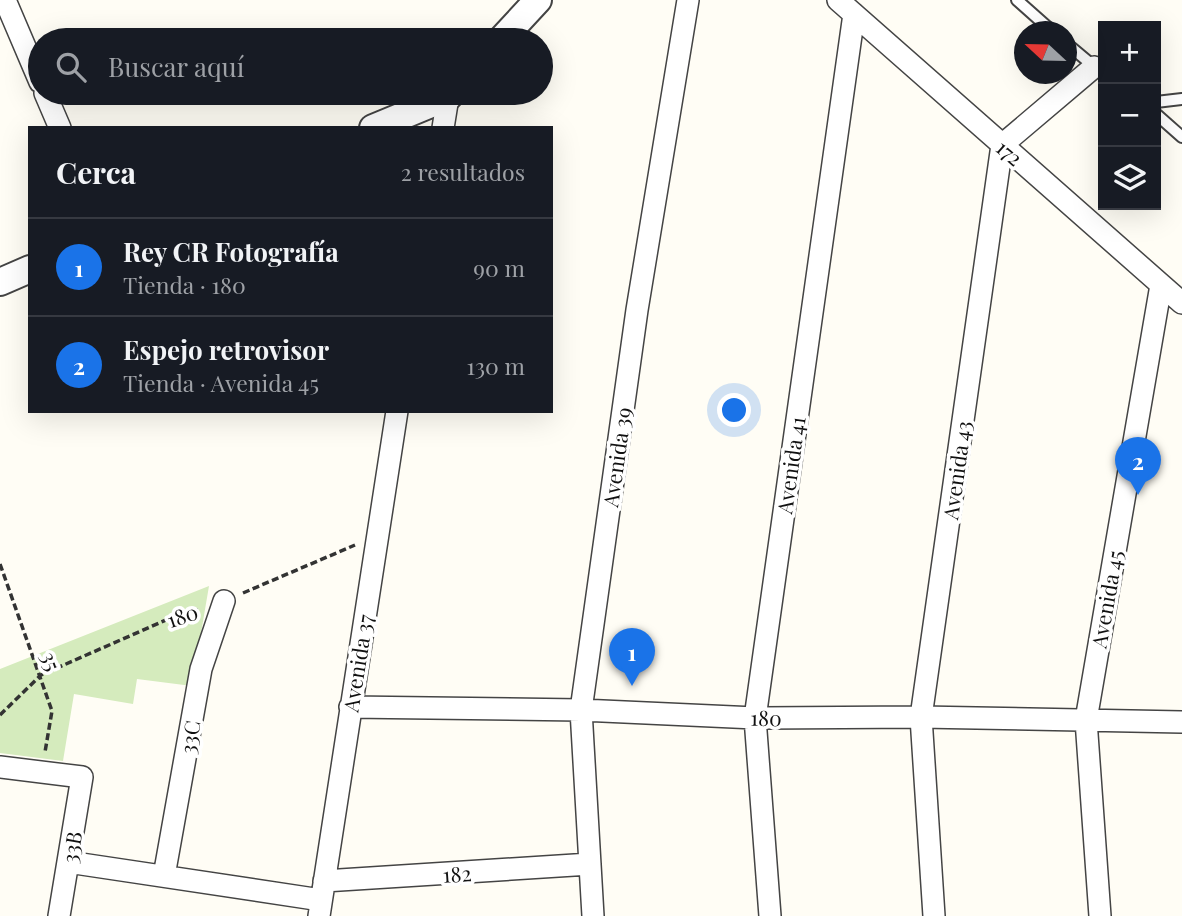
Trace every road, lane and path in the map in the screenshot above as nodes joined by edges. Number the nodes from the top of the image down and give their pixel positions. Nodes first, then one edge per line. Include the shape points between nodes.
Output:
1 (5, 0) edge
2 (538, 0) edge
3 (688, 0) edge
4 (1017, 0) edge
5 (846, 7) edge
6 (1041, 21) edge
7 (511, 28) edge
8 (1077, 52) edge
9 (28, 54) edge
10 (1098, 70) edge
11 (1182, 99) edge
12 (1161, 101) edge
13 (50, 105) edge
14 (427, 105) edge
15 (448, 105) edge
16 (1161, 118) edge
17 (59, 126) edge
18 (378, 126) edge
19 (443, 126) edge
20 (1182, 137) edge
21 (1002, 145) junction
22 (28, 270) edge
23 (0, 282) edge
24 (1161, 285) junction
25 (1182, 303) edge
26 (397, 413) edge
27 (377, 536) junction
28 (0, 564) edge
29 (224, 601) junction
30 (41, 675) junction
31 (349, 707) junction
32 (581, 710) junction
33 (0, 715) edge
34 (921, 717) junction
35 (755, 718) junction
36 (1086, 720) junction
37 (1182, 722) edge
38 (0, 767) edge
39 (41, 772) junction
40 (68, 862) junction
41 (590, 864) junction
42 (164, 876) junction
43 (321, 899) edge
44 (59, 916) edge
45 (593, 916) edge
46 (770, 916) edge
47 (934, 916) edge
48 (1100, 916) edge

1 - 9 street
2 - 7 street
3 - 32 street, Avenida 39 via 637,310
4 - 6 lane
5 - 21 street, 172
5 - 35 street, Avenida 41
8 - 10 lane
10 - 21 street
11 - 12 lane
13 - 17 street
14 - 18 street
15 - 19 street
16 - 20 lane
21 - 24 street, 172
21 - 34 street, Avenida 43
22 - 23 street
24 - 25 street, 172
24 - 36 street, Avenida 45
26 - 27 street, Avenida 37
27 - 29 path, 180
27 - 31 street, Avenida 37
28 - 30 path, 35
29 - 30 path, 180 via 175,616
29 - 42 street, 33C via 201,670
30 - 33 path, 180
30 - 39 path, 35 via 52,711
31 - 32 street, 180
31 - 43 street, Avenida 37
32 - 35 street, 180
32 - 41 street, Avenida 39
34 - 35 street, 180
34 - 36 street, 180
34 - 47 street, Avenida 43
35 - 46 street, Avenida 41
36 - 37 street, 180
36 - 48 street, Avenida 45
38 - 39 street
39 - 40 street, 33B via 82,778
40 - 42 street, 182
40 - 44 street, 33B
41 - 43 street, 182
41 - 45 street, Avenida 39
42 - 43 street, 182

